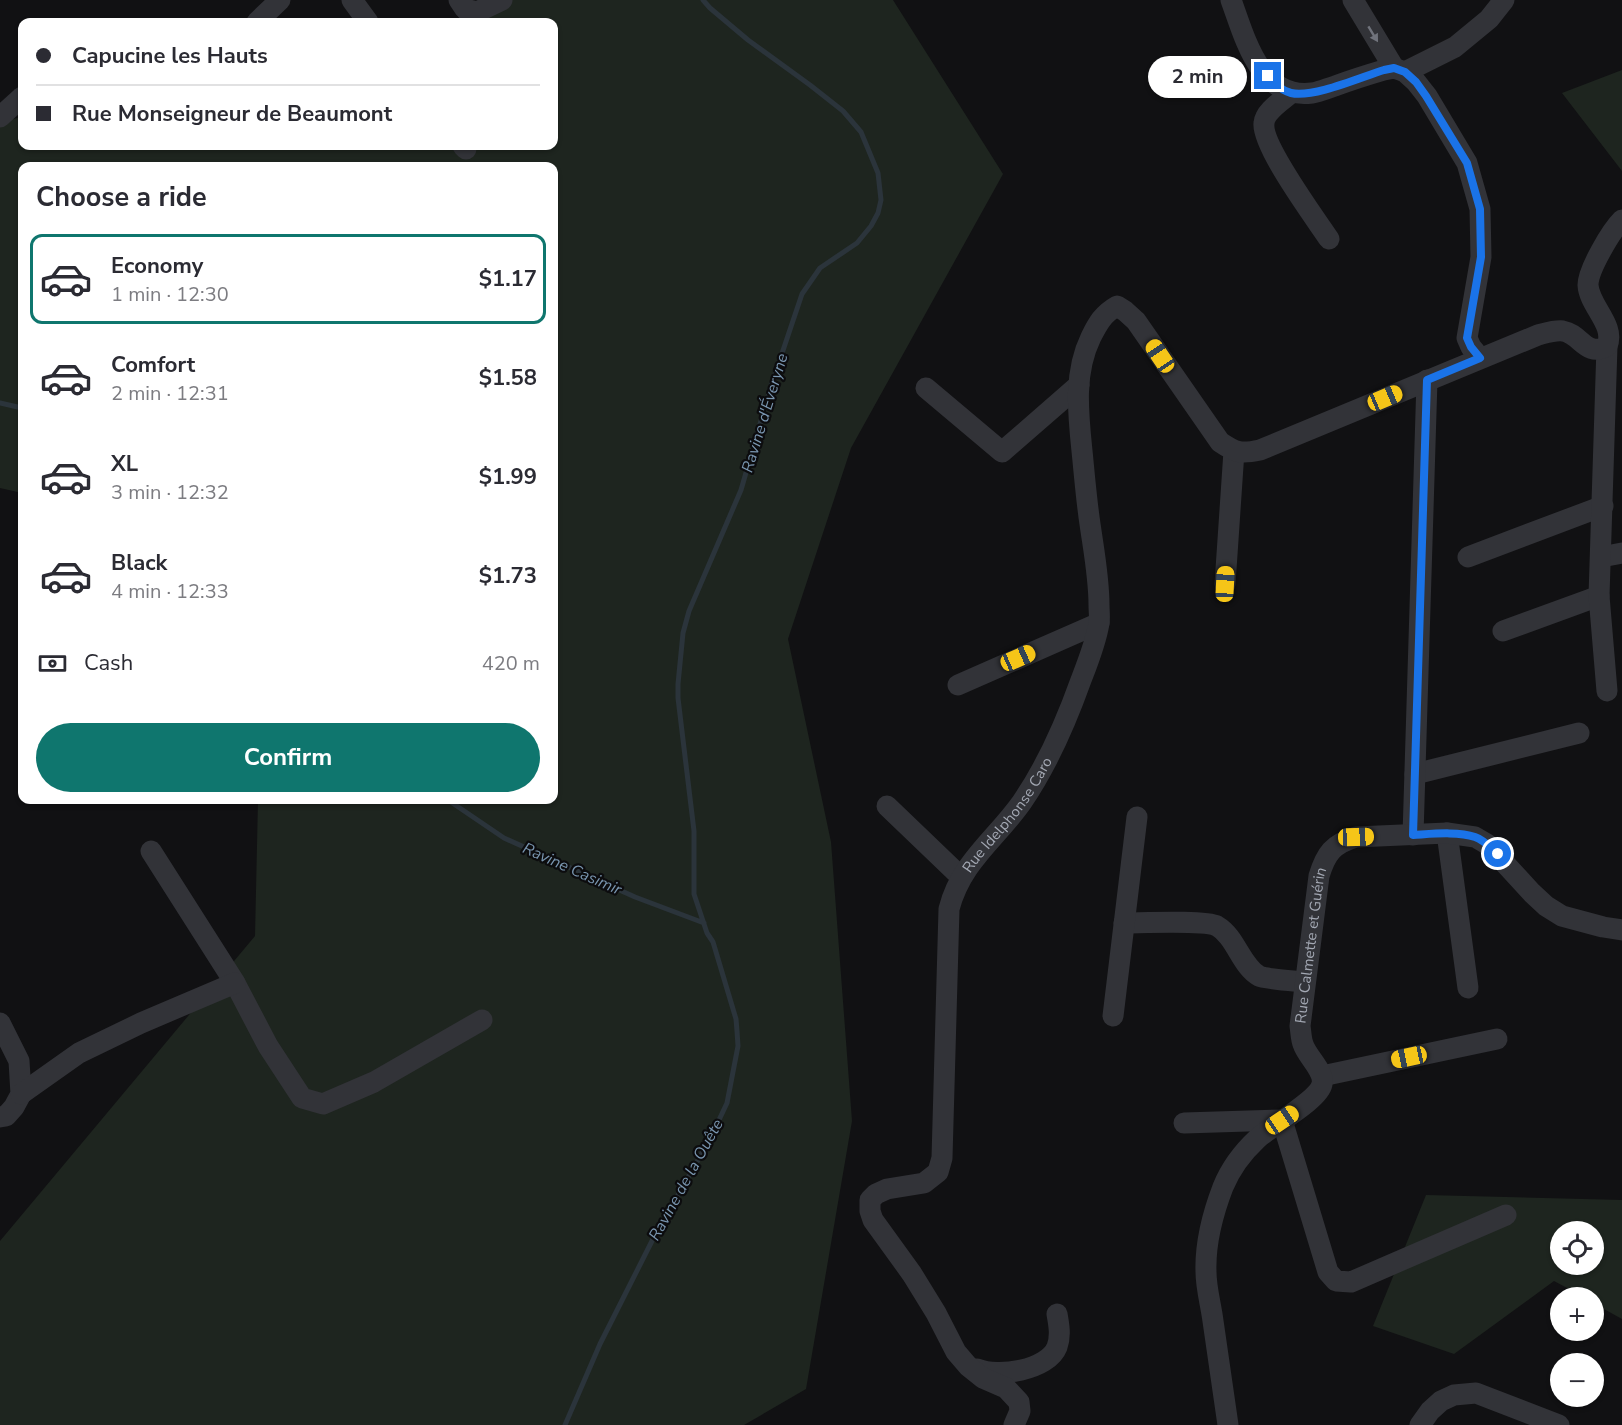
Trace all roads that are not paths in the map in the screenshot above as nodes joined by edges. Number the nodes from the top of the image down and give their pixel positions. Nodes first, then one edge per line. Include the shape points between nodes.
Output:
1 (280, 0) edge
2 (352, 0) edge
3 (459, 0) edge
4 (502, 0) edge
5 (1231, 0) edge
6 (1353, 0) edge
7 (1504, 0) edge
8 (261, 18) edge
9 (365, 18) edge
10 (1399, 70) junction
11 (1291, 93) junction
12 (18, 101) edge
13 (0, 117) edge
14 (1622, 220) edge
15 (1329, 239) dead end
16 (1607, 346) junction
17 (1480, 358) junction
18 (1427, 380) junction
19 (1079, 385) junction
20 (926, 388) dead end
21 (1234, 451) junction
22 (1603, 506) junction
23 (1612, 555) edge
24 (1468, 557) dead end
25 (1225, 584) dead end
26 (1599, 596) junction
27 (1099, 622) junction
28 (1503, 631) dead end
29 (1613, 661) edge
30 (958, 685) dead end
31 (1607, 692) dead end
32 (1579, 733) dead end
33 (1415, 774) junction
34 (887, 806) dead end
35 (1137, 817) dead end
36 (1447, 833) junction
37 (1413, 835) junction
38 (151, 851) dead end
39 (961, 877) junction
40 (1124, 923) junction
41 (1616, 925) edge
42 (1305, 982) junction
43 (235, 983) junction
44 (1468, 988) dead end
45 (1113, 1016) dead end
46 (482, 1020) dead end
47 (0, 1023) edge
48 (1497, 1039) dead end
49 (1322, 1076) junction
50 (21, 1094) junction
51 (0, 1118) edge
52 (1282, 1120) junction
53 (1184, 1123) dead end
54 (1506, 1215) dead end
55 (1057, 1314) dead end
56 (968, 1366) junction
57 (1014, 1425) edge
58 (1228, 1425) edge
59 (1420, 1425) edge
60 (1559, 1425) edge

1 - 8 street
2 - 9 street
3 - 4 street via 465,9 477,12
5 - 11 street via 1259,67
6 -> 10 street
7 - 10 street via 1489,19 1455,47
10 - 11 street via 1384,70 1313,93
10 - 17 street via 1416,82 1467,163 1480,209 1481,257 1467,338
11 - 15 street via 1268,113 1264,132 1272,153
12 - 13 street
14 - 16 street via 1599,254 1588,285 1610,336
16 - 17 street via 1592,349 1573,335 1551,331
16 - 22 street
17 - 18 street
18 - 21 street via 1260,450
18 - 33 street
19 - 20 street via 1002,452
19 - 21 street, Rue Idelphonse Caro via 1084,351 1098,322 1117,306 1136,321 1220,442
19 - 27 street, Rue Idelphonse Caro via 1089,521 1099,581
21 - 25 street
22 - 23 street
22 - 24 street
23 - 26 street
26 - 28 street
26 - 29 street
27 - 30 street
27 - 39 street, Rue Idelphonse Caro via 1065,725 1044,766 1022,803
29 - 31 street
32 - 33 street
33 - 37 street
34 - 39 street
35 - 40 street
36 - 37 street, Rue Calmette et Guérin
36 - 41 street, Rue Calmette et Guérin via 1474,837 1487,844 1532,893 1562,916
36 - 44 street
37 - 42 street, Rue Calmette et Guérin via 1356,837 1331,850 1318,876
38 - 43 street
39 - 56 street, Rue Idelphonse Caro via 949,909 942,1158 938,1172 924,1184 876,1194 870,1200 870,1211
40 - 42 street via 1215,925 1260,976
40 - 45 street
42 - 49 street, Rue Calmette et Guérin via 1302,1043
43 - 46 street via 268,1046 302,1098 323,1104 374,1082
43 - 50 street via 79,1053
47 - 50 street via 19,1061
48 - 49 street
49 - 52 street via 1322,1084 1311,1101
50 - 51 street via 14,1107
52 - 53 street
52 - 54 street via 1328,1272 1336,1281 1351,1282
52 - 58 street via 1256,1140 1236,1164 1224,1186 1208,1242 1206,1272
55 - 56 street via 1058,1345 1045,1360 1029,1369 996,1373
56 - 57 street, Rue Idelphonse Caro via 1006,1388 1019,1402 1020,1412
59 - 60 street via 1441,1401 1476,1393

